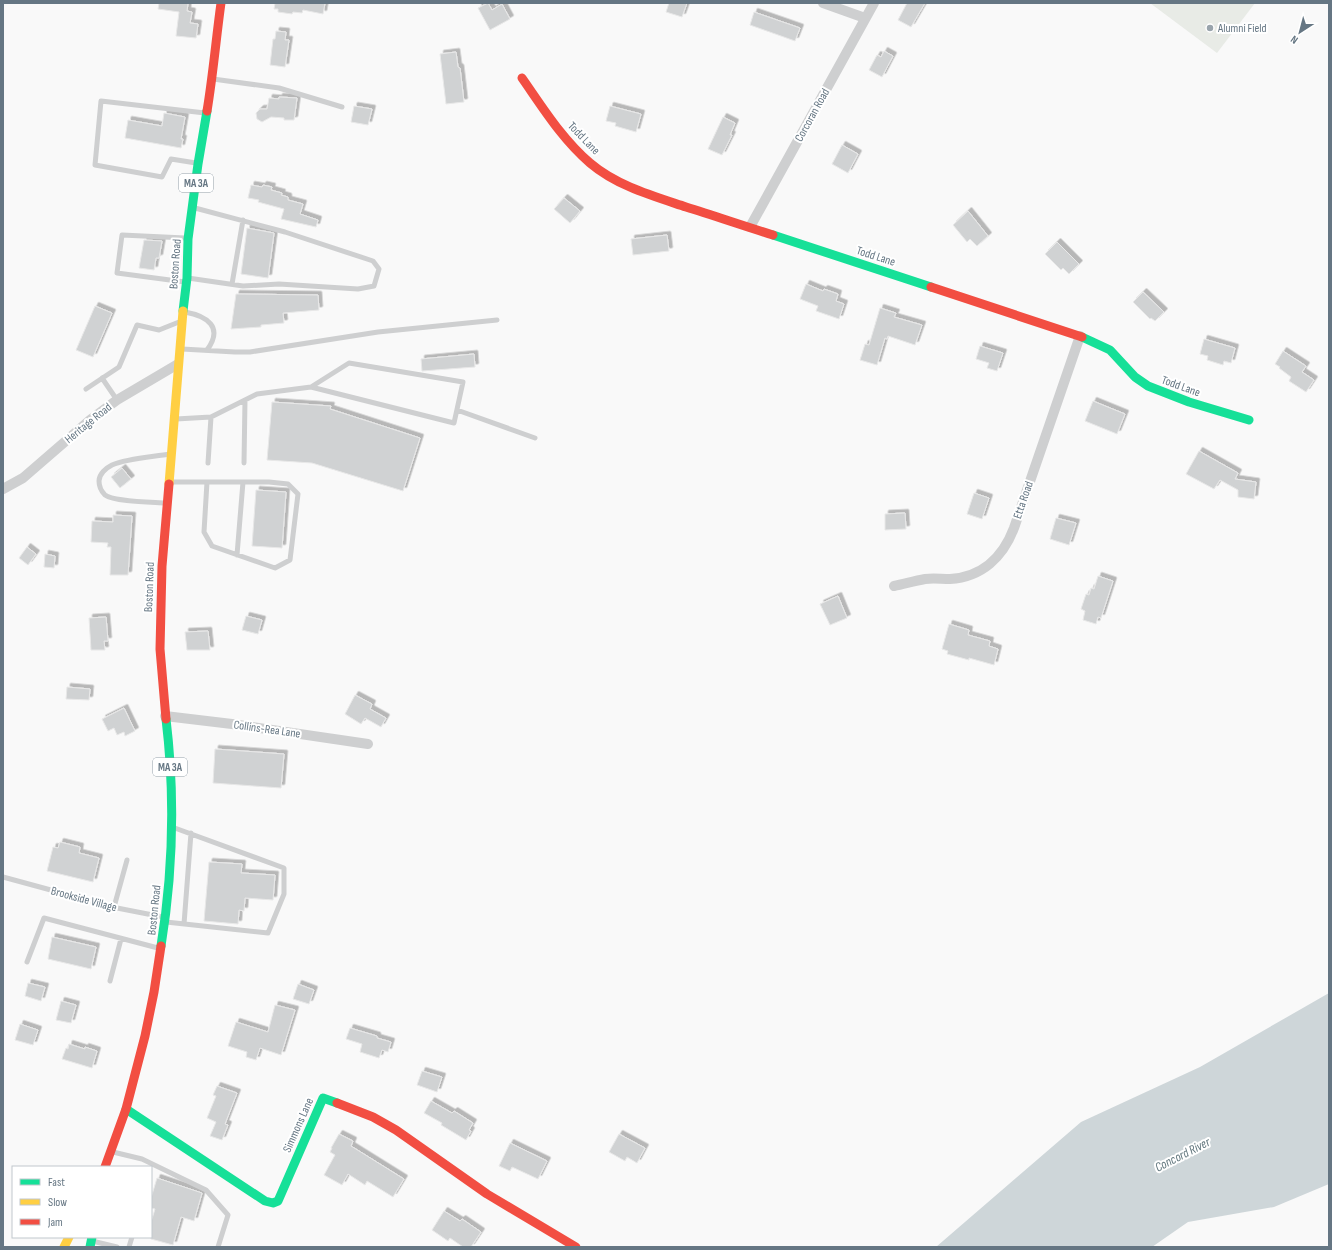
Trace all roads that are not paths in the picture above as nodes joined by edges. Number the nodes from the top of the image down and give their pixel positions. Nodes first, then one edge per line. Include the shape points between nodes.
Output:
1 (221, 3) edge
2 (824, 3) edge
3 (874, 3) edge
4 (865, 18) junction
5 (522, 78) dead end
6 (212, 79) junction
7 (342, 107) dead end
8 (206, 113) junction
9 (198, 164) junction
10 (192, 207) junction
11 (243, 220) junction
12 (750, 227) junction
13 (188, 238) junction
14 (187, 280) junction
15 (232, 284) junction
16 (183, 311) junction
17 (497, 320) dead end
18 (182, 321) junction
19 (1080, 336) junction
20 (179, 348) junction
21 (208, 350) junction
22 (178, 364) junction
23 (102, 378) junction
24 (311, 387) junction
25 (86, 389) dead end
26 (117, 400) junction
27 (245, 400) junction
28 (457, 410) junction
29 (211, 416) junction
30 (174, 419) junction
31 (1249, 420) dead end
32 (535, 438) dead end
33 (172, 453) junction
34 (208, 463) dead end
35 (244, 463) dead end
36 (169, 482) junction
37 (207, 482) junction
38 (243, 482) junction
39 (3, 490) edge
40 (167, 503) junction
41 (237, 555) junction
42 (894, 586) dead end
43 (165, 716) junction
44 (368, 744) dead end
45 (171, 826) junction
46 (191, 834) junction
47 (126, 860) dead end
48 (3, 877) edge
49 (114, 907) junction
50 (165, 920) junction
51 (184, 924) junction
52 (122, 939) junction
53 (161, 949) junction
54 (27, 962) dead end
55 (110, 981) dead end
56 (126, 1109) junction
57 (110, 1151) junction
58 (105, 1166) edge
59 (151, 1166) edge
60 (152, 1167) edge
61 (68, 1238) edge
62 (91, 1242) edge
63 (64, 1247) edge
64 (117, 1247) edge
65 (218, 1247) edge
66 (576, 1247) edge

1 - 6 street, Boston Road / MA 3A
2 - 4 street
3 - 4 street, Corcoran Road
4 - 12 street, Corcoran Road
5 - 12 street, Todd Lane via 571,145 604,173 647,194
6 - 7 lane via 279,88
6 - 8 street, Boston Road / MA 3A
8 - 9 street, Boston Road / MA 3A
8 - 9 lane via 101,101 95,165 162,177 171,159
9 - 10 street, Boston Road / MA 3A
10 - 11 lane
10 - 13 street, Boston Road / MA 3A
11 - 15 lane
11 - 15 lane via 373,261 379,269 374,286 358,288
12 - 19 street, Todd Lane
13 - 14 street, Boston Road / MA 3A
13 - 14 lane via 122,235 117,273
14 - 15 lane
14 - 16 street, Boston Road / MA 3A
16 - 18 street, Boston Road / MA 3A
16 - 21 lane via 196,314 213,326 214,335
17 - 21 lane via 378,332 250,352
18 - 20 street, Boston Road / MA 3A
18 - 23 lane via 159,330 138,325 118,367
19 - 31 street, Todd Lane via 1110,350 1135,377 1148,386 1183,400
19 - 42 street, Etta Road via 1008,543 995,559 979,571 963,577 925,579
20 - 21 lane
20 - 22 street, Boston Road / MA 3A
22 - 26 street, Heritage Road
22 - 30 street, Boston Road / MA 3A
23 - 25 lane
23 - 26 lane
24 - 27 lane via 257,394
24 - 28 lane via 454,423
24 - 28 lane via 349,363 463,382
26 - 39 street, Heritage Road via 23,478
27 - 29 lane
27 - 35 lane
28 - 32 lane
29 - 30 lane
29 - 34 lane
30 - 33 street, Boston Road / MA 3A
33 - 36 street, Boston Road / MA 3A
33 - 40 lane via 111,466 103,472 99,480 100,489 118,500
36 - 37 lane
36 - 40 street, Boston Road / MA 3A
37 - 38 lane
37 - 41 lane via 204,532 212,546
38 - 41 lane
38 - 41 lane via 288,484 298,494 290,560 276,568
40 - 43 street, Boston Road / MA 3A via 160,605
43 - 44 street, Collins-Rea Lane
43 - 45 street, Boston Road / MA 3A via 169,746
45 - 46 lane
45 - 50 street, Boston Road / MA 3A
46 - 51 lane
46 - 51 lane, Brookside Village via 284,868 284,894 268,933
47 - 49 lane
48 - 49 lane, Brookside Village
49 - 50 lane, Brookside Village
50 - 51 lane, Brookside Village
50 - 53 street, Boston Road / MA 3A
52 - 53 lane
52 - 54 lane via 44,918
52 - 55 lane
53 - 56 street, Boston Road / MA 3A via 145,1036
56 - 57 street, Boston Road / MA 3A
56 - 66 street, Simmons Lane via 265,1201 273,1203 278,1201 323,1098 373,1116 487,1194
57 - 58 street, Boston Road / MA 3A
57 - 59 lane via 142,1159
60 - 65 lane via 206,1190 228,1215
61 - 63 street
62 - 64 lane

